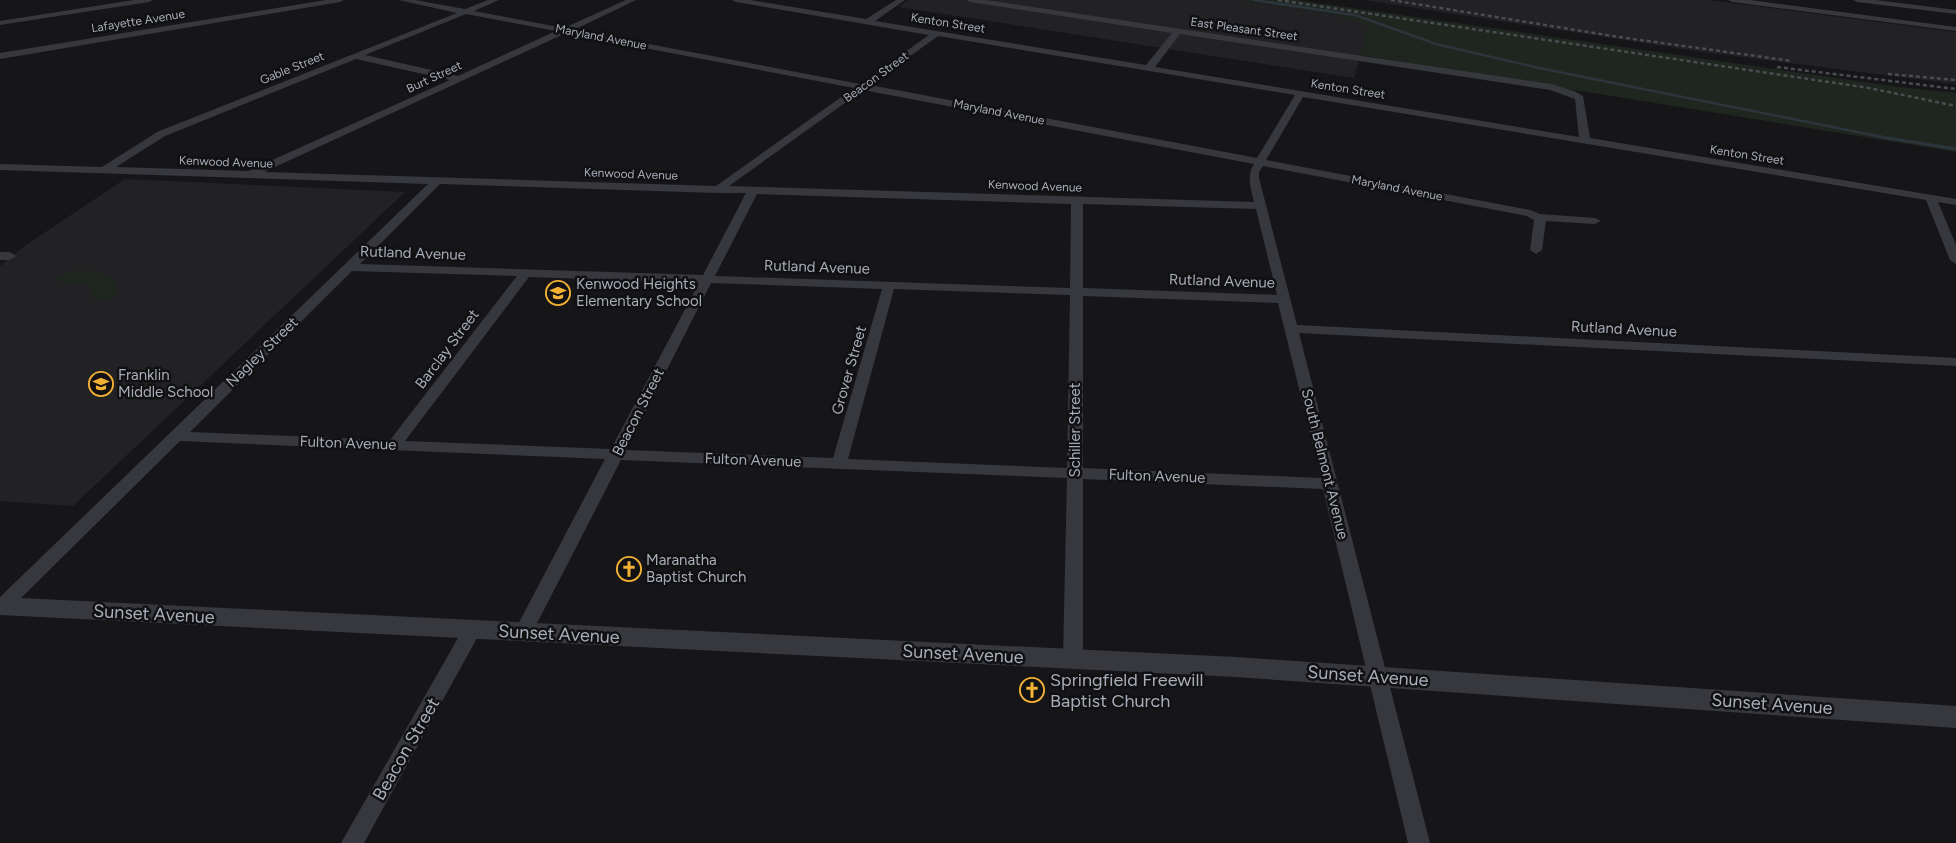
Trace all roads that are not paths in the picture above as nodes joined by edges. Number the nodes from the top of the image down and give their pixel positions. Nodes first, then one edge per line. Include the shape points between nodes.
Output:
1 (149, 0) edge
2 (340, 0) edge
3 (403, 0) edge
4 (495, 0) edge
5 (632, 0) edge
6 (736, 0) edge
7 (901, 0) edge
8 (970, 0) edge
9 (1732, 0) edge
10 (1857, 0) edge
11 (465, 12) junction
12 (1956, 12) edge
13 (867, 22) junction
14 (0, 23) edge
15 (1956, 29) edge
16 (565, 30) junction
17 (1177, 32) junction
18 (937, 33) junction
19 (0, 56) edge
20 (356, 56) junction
21 (1148, 69) junction
22 (460, 79) junction
23 (862, 87) junction
24 (1300, 94) junction
25 (1585, 141) junction
26 (1260, 162) junction
27 (0, 168) edge
28 (103, 171) junction
29 (246, 176) junction
30 (436, 182) junction
31 (717, 190) junction
32 (753, 191) junction
33 (1931, 198) junction
34 (1077, 201) junction
35 (1956, 202) edge
36 (1260, 206) junction
37 (1538, 217) junction
38 (1595, 221) dead end
39 (1536, 250) dead end
40 (1956, 260) edge
41 (350, 267) junction
42 (526, 273) junction
43 (707, 279) junction
44 (889, 286) junction
45 (1076, 292) junction
46 (1284, 299) junction
47 (1291, 329) junction
48 (1956, 362) edge
49 (176, 436) junction
50 (394, 445) junction
51 (616, 454) junction
52 (840, 463) junction
53 (1074, 473) junction
54 (1330, 484) junction
55 (1, 606) edge
56 (473, 630) junction
57 (523, 632) junction
58 (1073, 659) junction
59 (1377, 677) junction
60 (1956, 716) edge
61 (352, 843) edge
62 (1419, 843) edge

1 - 14 street
2 - 19 street, Lafayette Avenue
3 - 11 street, Maryland Avenue
4 - 11 street, Gable Street
5 - 16 street, Burt Street
6 - 13 street, Kenton Street
7 - 13 street
8 - 17 street, East Pleasant Street
9 - 15 street
10 - 12 street
11 - 16 street, Maryland Avenue
11 - 20 street, Gable Street
13 - 18 street, Kenton Street
16 - 22 street, Burt Street
16 - 23 street, Maryland Avenue
17 - 21 street
17 - 25 street, East Pleasant Street via 1564,90 1580,98
18 - 21 street, Kenton Street
18 - 23 street, Beacon Street
20 - 22 street
20 - 28 street, Gable Street via 161,134
21 - 24 street, Kenton Street
22 - 29 street, Burt Street
23 - 26 street, Maryland Avenue
23 - 31 street, Beacon Street
24 - 25 street, Kenton Street
24 - 26 street, South Belmont Avenue
25 - 33 street, Kenton Street
26 - 36 street, South Belmont Avenue via 1254,178
26 - 37 street, Maryland Avenue
27 - 28 street, Kenwood Avenue
28 - 29 street, Kenwood Avenue
29 - 30 street, Kenwood Avenue
30 - 31 street, Kenwood Avenue
30 - 41 street, Nagley Street
31 - 32 street, Kenwood Avenue
32 - 34 street, Kenwood Avenue
32 - 43 street, Beacon Street
33 - 35 street, Kenton Street
33 - 40 street
34 - 36 street, Kenwood Avenue
34 - 45 street, Schiller Street
36 - 46 street, South Belmont Avenue
37 - 38 street, Maryland Avenue
37 - 39 street
41 - 42 street, Rutland Avenue
41 - 49 street, Nagley Street
42 - 43 street, Rutland Avenue
42 - 50 street, Barclay Street
43 - 44 street, Rutland Avenue
43 - 51 street, Beacon Street
44 - 45 street, Rutland Avenue
44 - 52 street, Grover Street
45 - 46 street, Rutland Avenue
45 - 53 street, Schiller Street
46 - 47 street, South Belmont Avenue
47 - 48 street, Rutland Avenue
47 - 54 street, South Belmont Avenue
49 - 50 street, Fulton Avenue
49 - 55 street, Nagley Street
50 - 51 street, Fulton Avenue
51 - 52 street, Fulton Avenue
51 - 57 street, Beacon Street
52 - 53 street, Fulton Avenue
53 - 54 street, Fulton Avenue
53 - 58 street, Schiller Street
54 - 59 street, South Belmont Avenue
55 - 56 street, Sunset Avenue
56 - 57 street, Sunset Avenue
56 - 61 street, Beacon Street
57 - 58 street, Sunset Avenue
58 - 59 street, Sunset Avenue
59 - 60 street, Sunset Avenue
59 - 62 street, South Belmont Avenue

